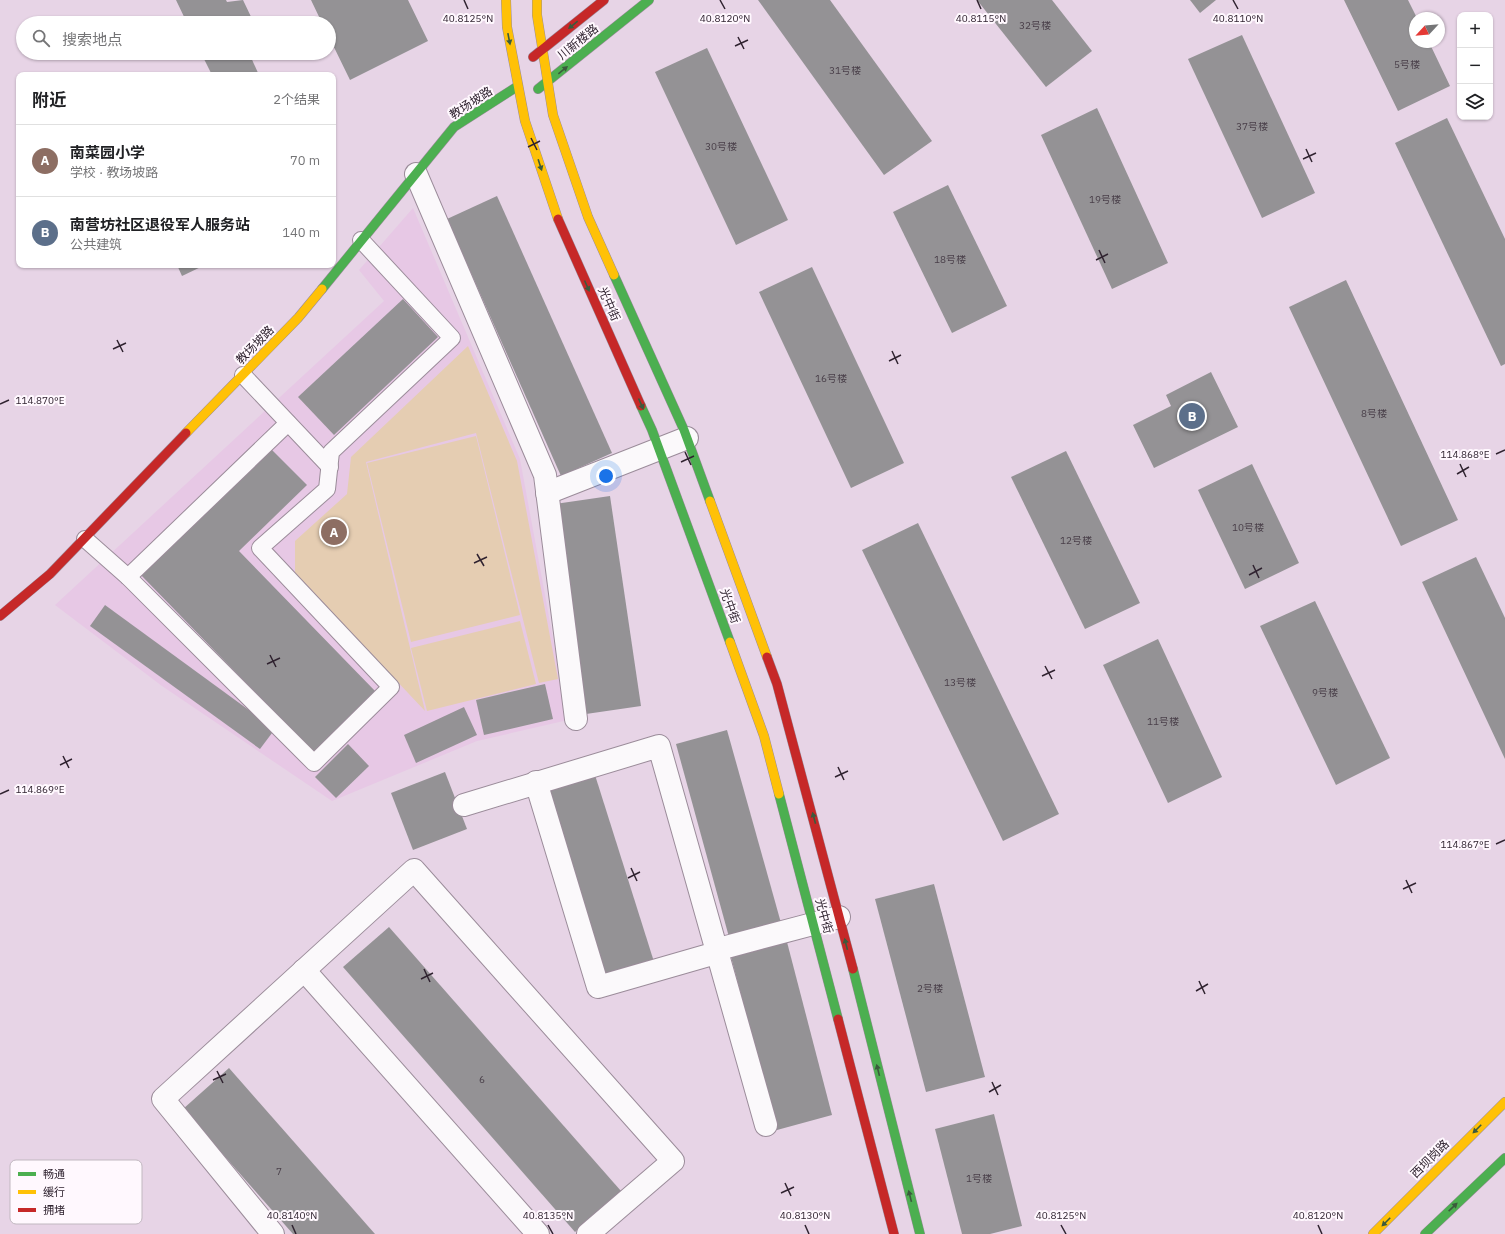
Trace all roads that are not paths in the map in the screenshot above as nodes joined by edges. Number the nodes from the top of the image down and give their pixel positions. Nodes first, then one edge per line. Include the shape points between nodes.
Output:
1 (506, 0) edge
2 (537, 0) edge
3 (604, 0) edge
4 (649, 0) edge
5 (542, 50) junction
6 (516, 71) junction
7 (547, 82) junction
8 (518, 86) junction
9 (521, 102) junction
10 (416, 174) junction
11 (362, 240) junction
12 (243, 375) junction
13 (288, 423) junction
14 (687, 438) junction
15 (660, 450) junction
16 (330, 467) junction
17 (547, 493) junction
18 (85, 539) junction
19 (128, 577) junction
20 (0, 616) edge
21 (576, 719) dead end
22 (536, 782) junction
23 (464, 805) dead end
24 (839, 917) junction
25 (814, 924) junction
26 (715, 951) junction
27 (304, 970) junction
28 (1505, 1102) edge
29 (766, 1126) dead end
30 (1505, 1158) edge
31 (272, 1234) edge
32 (538, 1234) edge
33 (588, 1234) edge
34 (894, 1234) edge
35 (920, 1234) edge
36 (1374, 1234) edge
37 (1425, 1234) edge

1 -> 6 street, 光中街 via 507,27
2 - 5 street, 光中街
3 -> 5 street, 川新楼路
7 -> 4 street, 川新楼路
5 - 6 street, 川新楼路
5 - 7 street, 光中街
6 - 8 street, 光中街
7 - 9 street, 川新楼路
7 - 14 street, 光中街 via 553,115 588,217
8 - 9 street, 光中街
8 - 10 street, 教场坡路 via 454,128
9 -> 15 street, 光中街 via 558,220
10 - 11 street, 教场坡路
10 - 17 street via 545,475
11 - 12 street, 教场坡路 via 298,318
11 - 16 lane via 452,338 332,452
12 - 13 lane
12 - 18 street, 教场坡路
13 - 16 lane
13 - 19 lane
14 - 15 street
24 -> 14 street, 光中街 via 777,684
15 - 17 street
15 - 25 street, 光中街 via 764,736
16 - 19 lane via 327,489 260,548 391,687 314,763
17 - 21 street
18 - 19 lane
18 - 20 street, 教场坡路 via 50,574
22 - 23 street
22 - 26 street via 598,987
22 - 26 street via 659,746
24 - 25 street
35 -> 24 street, 光中街
25 - 26 street
25 - 34 street, 光中街
26 - 29 street
27 - 31 street via 163,1099
27 - 32 street
27 - 33 street via 414,870 673,1161
28 -> 36 street, 西坝岗路
37 -> 30 street

